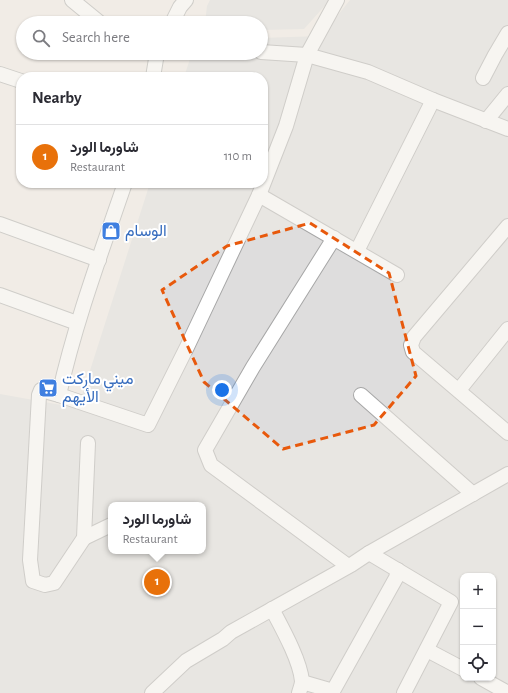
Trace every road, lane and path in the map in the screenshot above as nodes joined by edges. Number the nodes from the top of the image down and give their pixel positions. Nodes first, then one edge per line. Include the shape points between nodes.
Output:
1 (72, 0) edge
2 (186, 0) edge
3 (337, 0) edge
4 (91, 16) edge
5 (176, 16) edge
6 (508, 34) edge
7 (268, 52) edge
8 (307, 55) junction
9 (156, 60) edge
10 (155, 72) edge
11 (0, 74) edge
12 (483, 78) dead end
13 (16, 79) edge
14 (508, 94) edge
15 (433, 100) junction
16 (486, 121) junction
17 (508, 129) edge
18 (268, 172) edge
19 (124, 188) edge
20 (262, 188) edge
21 (259, 195) junction
22 (0, 224) edge
23 (508, 226) edge
24 (334, 238) junction
25 (357, 251) junction
26 (99, 260) junction
27 (397, 275) dead end
28 (0, 295) edge
29 (77, 323) junction
30 (508, 329) edge
31 (459, 390) junction
32 (59, 395) junction
33 (361, 395) dead end
34 (506, 428) edge
35 (88, 443) dead end
36 (508, 474) edge
37 (473, 494) junction
38 (108, 526) edge
39 (84, 538) junction
40 (369, 553) junction
41 (348, 566) junction
42 (398, 570) junction
43 (272, 609) junction
44 (427, 650) junction
45 (460, 667) edge
46 (486, 681) edge
47 (301, 688) edge
48 (152, 693) edge
49 (404, 693) edge
50 (508, 693) edge

1 - 4 street
2 - 5 street
3 - 8 street
6 - 12 street
7 - 8 street
8 - 15 street via 368,72
8 - 18 street via 286,126
9 - 10 street
11 - 13 street
14 - 16 street
15 - 16 street
15 - 25 street
16 - 17 street
19 - 26 street
20 - 21 street
21 - 24 street
21 - 32 street via 148,425
22 - 26 street
23 - 31 street via 414,337 411,345 413,352
24 - 25 street
24 - 41 street via 253,367 205,450 211,465
25 - 27 street
26 - 29 street
28 - 29 street
29 - 32 street
30 - 31 street
31 - 34 street
32 - 39 street via 41,390 39,395 30,560 33,581 45,585 54,583
33 - 37 street
35 - 39 street
36 - 37 street
37 - 40 street
38 - 39 street
40 - 41 street
40 - 42 street
41 - 43 street
42 - 44 street via 451,602
42 - 47 street via 396,578 333,691
43 - 47 street via 289,642 300,672
43 - 48 street via 186,661
44 - 45 street
44 - 49 street
46 - 50 street

